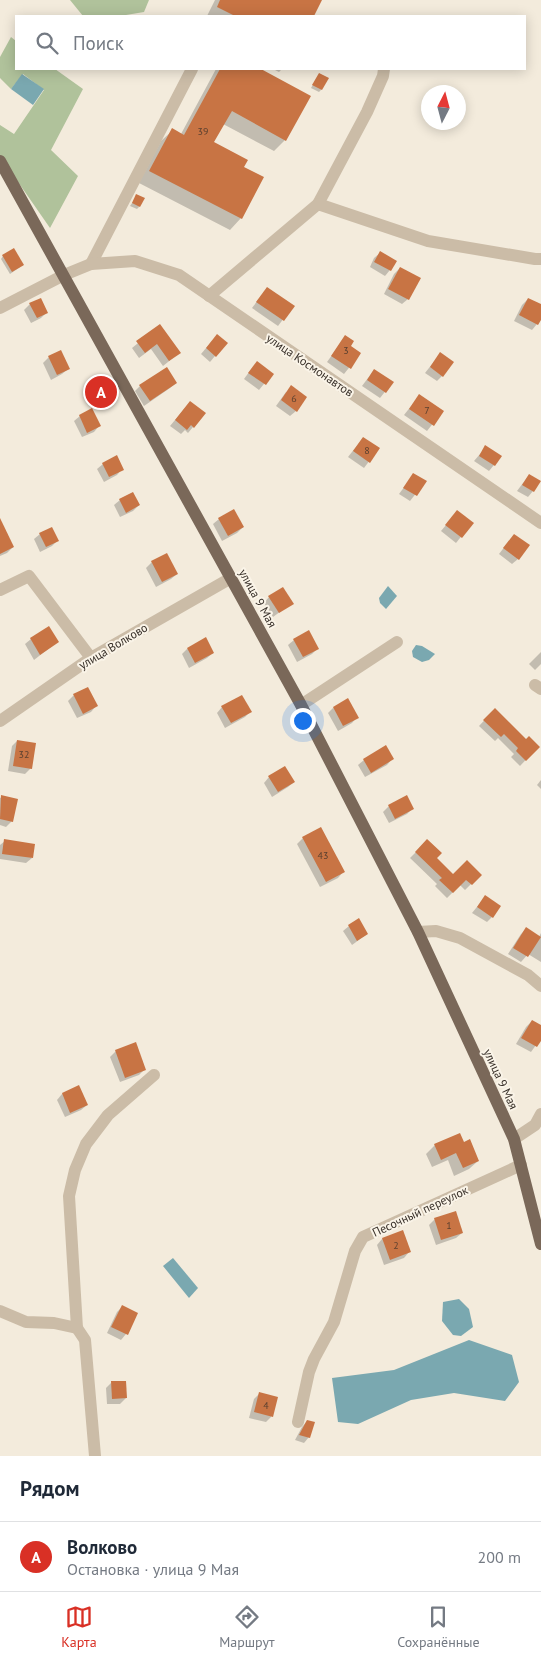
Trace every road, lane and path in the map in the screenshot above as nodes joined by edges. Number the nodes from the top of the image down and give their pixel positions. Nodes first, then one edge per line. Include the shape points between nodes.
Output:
1 (191, 70) edge
2 (384, 70) edge
3 (0, 161) edge
4 (318, 204) junction
5 (541, 259) edge
6 (91, 264) junction
7 (66, 278) junction
8 (209, 296) junction
9 (0, 308) edge
10 (541, 523) edge
11 (231, 578) junction
12 (0, 590) edge
13 (397, 642) dead end
14 (91, 658) junction
15 (301, 705) junction
16 (0, 721) edge
17 (418, 932) junction
18 (541, 986) edge
19 (154, 1075) dead end
20 (541, 1114) edge
21 (514, 1139) junction
22 (521, 1164) junction
23 (541, 1244) edge
24 (0, 1311) edge
25 (77, 1328) junction
26 (298, 1422) dead end
27 (95, 1456) edge

1 - 6 street
2 - 4 street via 367,112
3 - 7 main road, улица 9 Мая
4 - 5 street via 428,241
4 - 8 street
6 - 7 street, улица Космонавтов
6 - 8 street, улица Космонавтов via 135,261 179,275
7 - 9 street, улица Космонавтов
7 - 11 main road, улица 9 Мая
8 - 10 street, улица Космонавтов
11 - 14 street, улица Волково
11 - 15 main road, улица 9 Мая
12 - 14 street via 30,576
13 - 15 street
14 - 16 street, улица Волково
15 - 17 main road, улица 9 Мая
17 - 18 street via 436,931 460,938 528,975
17 - 21 main road, улица 9 Мая
19 - 25 street via 108,1115 86,1144 75,1170 69,1196
20 - 21 street via 535,1125
21 - 22 main road, улица 9 Мая
22 - 23 main road, улица 9 Мая
22 - 26 street, Песочный переулок via 363,1237 355,1251 334,1322 309,1372
24 - 25 street via 26,1322
25 - 27 street via 85,1340

